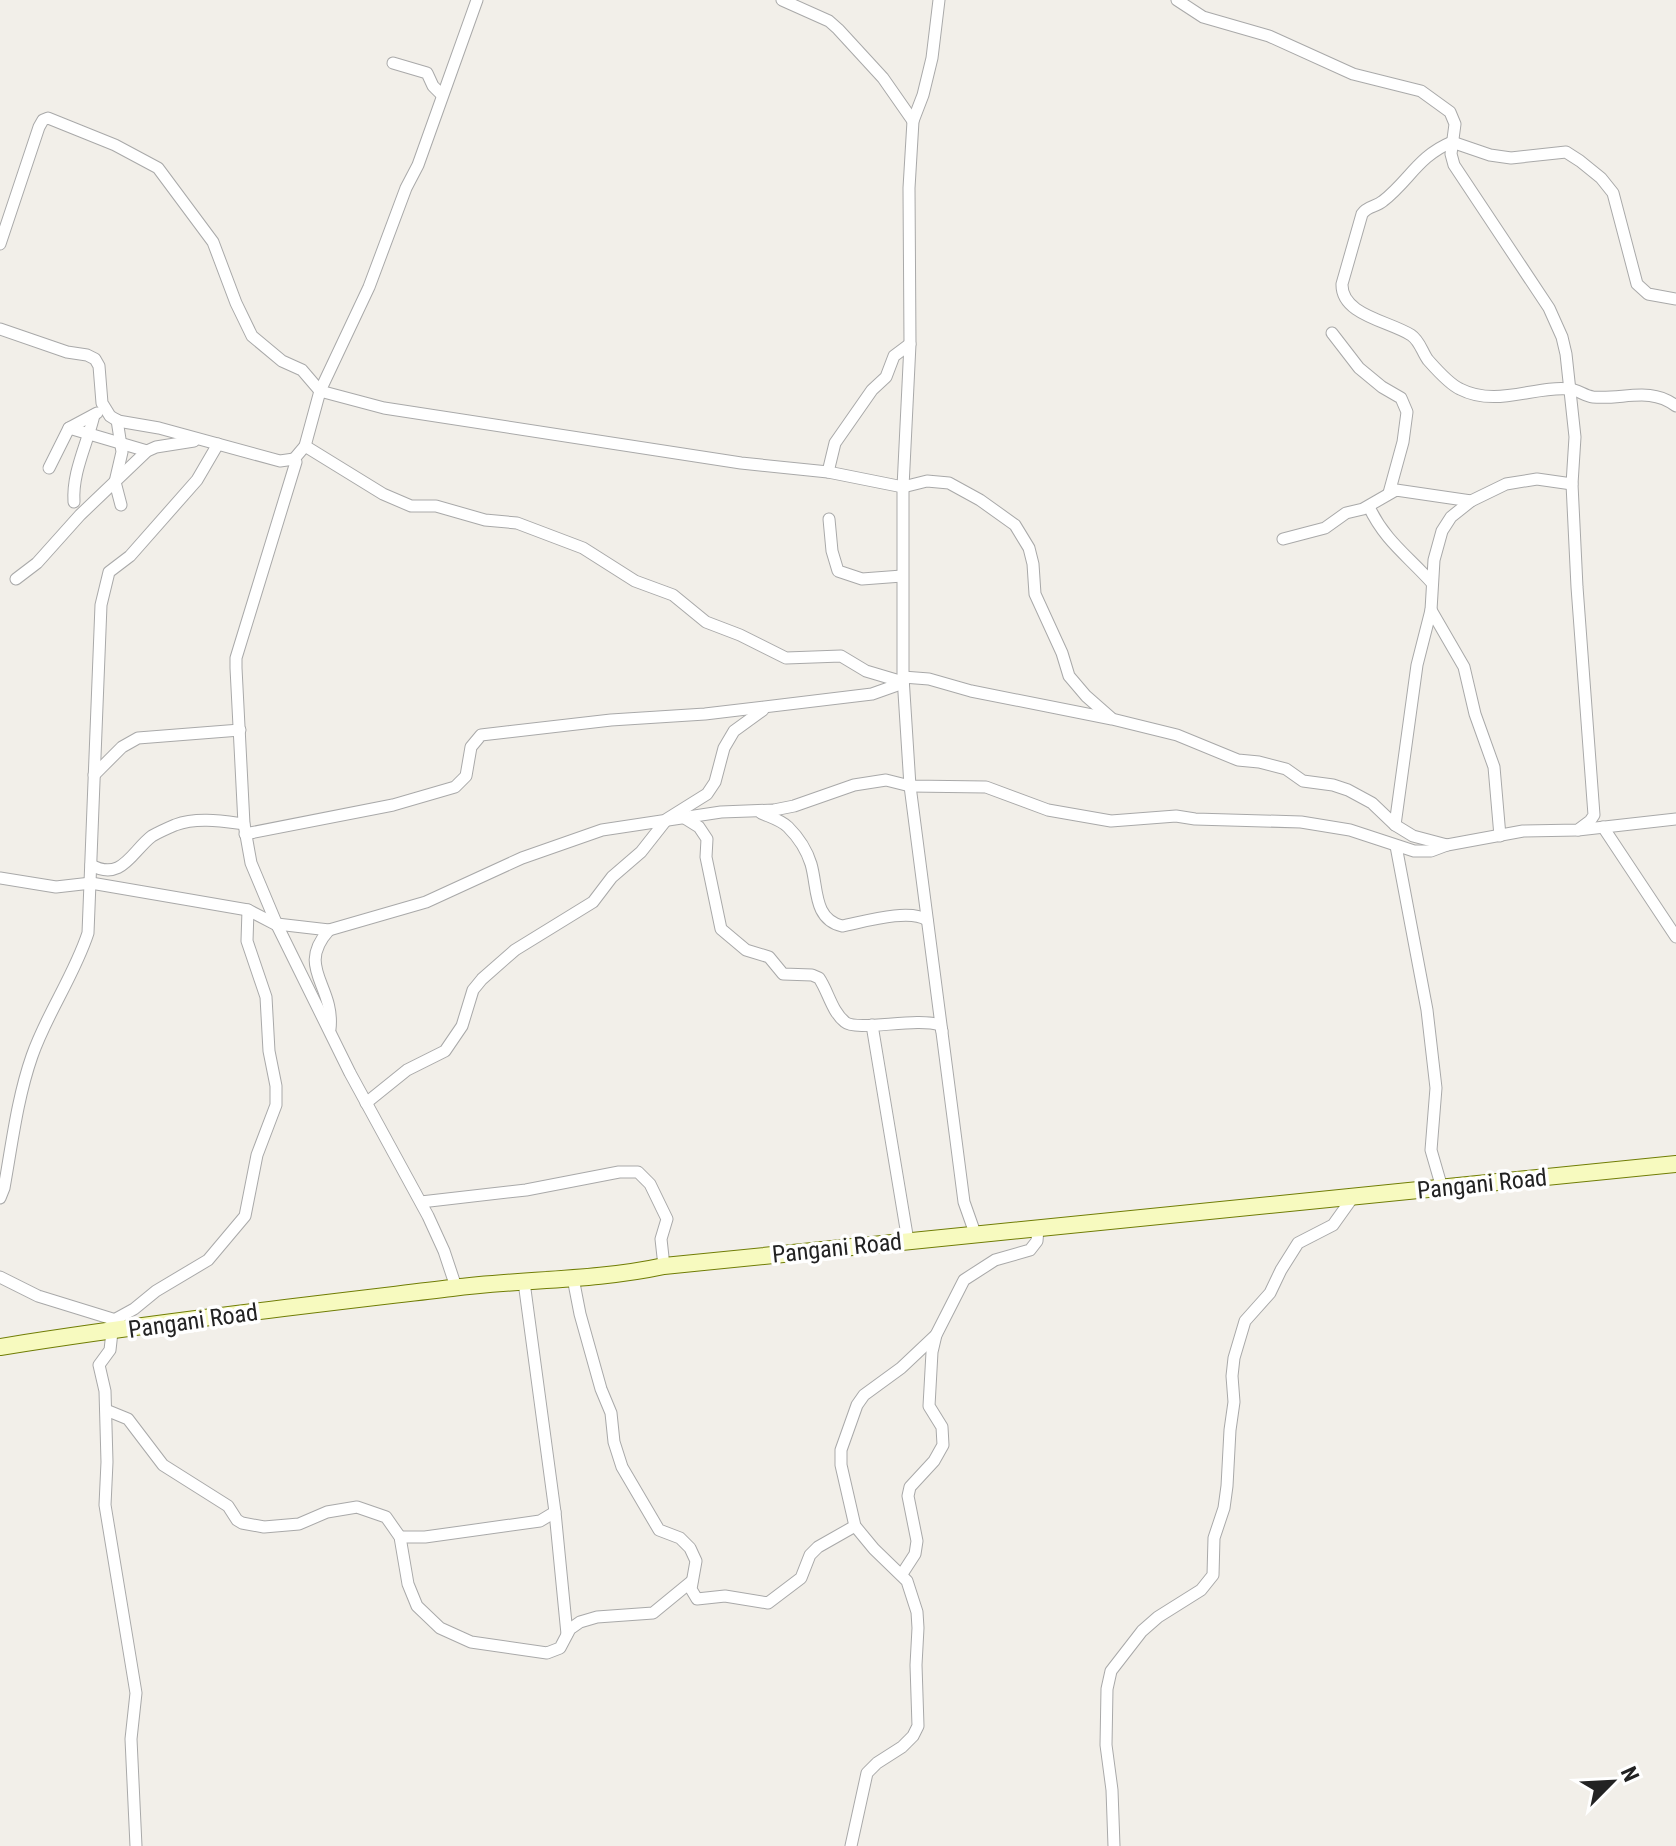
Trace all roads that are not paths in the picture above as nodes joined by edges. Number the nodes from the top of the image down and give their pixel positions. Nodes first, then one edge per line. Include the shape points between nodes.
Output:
1 (477, 0) edge
2 (939, 0) edge
3 (1177, 0) edge
4 (789, 2) edge
5 (393, 63) dead end
6 (442, 95) junction
7 (913, 121) junction
8 (1452, 142) junction
9 (0, 244) edge
10 (1676, 299) edge
11 (0, 329) edge
12 (1332, 333) dead end
13 (910, 344) junction
14 (1570, 389) junction
15 (320, 391) junction
16 (1676, 406) edge
17 (99, 412) junction
18 (117, 420) junction
19 (69, 428) junction
20 (90, 434) junction
21 (199, 440) junction
22 (218, 444) junction
23 (122, 445) junction
24 (305, 446) junction
25 (147, 451) junction
26 (294, 459) junction
27 (49, 468) dead end
28 (828, 472) junction
29 (115, 482) junction
30 (1572, 484) junction
31 (903, 487) junction
32 (1389, 493) junction
33 (1471, 501) junction
34 (74, 502) dead end
35 (121, 505) dead end
36 (1369, 507) junction
37 (829, 519) dead end
38 (1283, 539) dead end
39 (902, 576) junction
40 (16, 579) dead end
41 (1432, 583) junction
42 (1431, 610) junction
43 (903, 681) junction
44 (767, 707) junction
45 (1112, 719) junction
46 (240, 730) junction
47 (94, 775) junction
48 (910, 786) junction
49 (760, 812) junction
50 (683, 817) junction
51 (667, 819) junction
52 (1676, 819) edge
53 (1395, 825) junction
54 (1603, 827) junction
55 (244, 829) junction
56 (1578, 830) junction
57 (1500, 836) junction
58 (1447, 845) junction
59 (1396, 846) junction
60 (91, 865) junction
61 (0, 878) edge
62 (91, 883) junction
63 (248, 910) junction
64 (927, 920) junction
65 (277, 924) junction
66 (329, 930) junction
67 (1676, 937) edge
68 (872, 1025) junction
69 (330, 1031) junction
70 (942, 1031) junction
71 (366, 1103) junction
72 (1676, 1164) edge
73 (1442, 1188) junction
74 (1353, 1197) junction
75 (0, 1198) edge
76 (421, 1202) junction
77 (1038, 1228) junction
78 (976, 1236) junction
79 (908, 1241) junction
80 (664, 1266) junction
81 (573, 1278) junction
82 (2, 1279) edge
83 (524, 1282) junction
84 (456, 1287) junction
85 (113, 1326) junction
86 (936, 1335) junction
87 (0, 1347) edge
88 (106, 1410) junction
89 (555, 1512) junction
90 (855, 1526) junction
91 (400, 1537) junction
92 (902, 1574) junction
93 (692, 1581) junction
94 (567, 1634) junction
95 (136, 1846) edge
96 (851, 1846) edge
97 (1114, 1846) edge

1 - 6 street
2 - 7 street via 932,58
3 - 8 street via 1203,17 1269,36 1353,74 1421,91 1450,112 1455,124
4 - 7 street via 838,29
5 - 6 street via 427,73
6 - 15 street via 369,287
7 - 13 street
8 - 10 street via 1490,155 1566,152 1580,161 1613,193 1637,284 1648,294
8 - 14 street via 1454,165 1549,308 1562,337
8 - 14 street via 1436,149 1384,201 1365,209 1341,295 1372,319 1412,336 1459,389 1509,397
9 - 15 street via 43,120 115,145 153,165 167,179 213,242 252,336 302,370
11 - 17 street via 95,359
12 - 32 street via 1359,368 1401,398 1407,412
13 - 28 street via 894,356 886,377 835,443
13 - 31 street
14 - 16 street via 1591,397 1656,395
14 - 30 street
15 - 24 street
15 - 28 street via 384,408
17 - 18 street
17 - 19 street
17 - 20 street
18 - 21 street
18 - 23 street
19 - 20 street
19 - 27 street
20 - 23 street
20 - 34 street via 74,478
21 - 22 street
21 - 25 street
22 - 26 street via 280,461
22 - 47 street via 197,480 130,556 109,572 101,605
23 - 25 street
23 - 29 street
24 - 26 street
24 - 43 street via 411,506 517,523 583,548 635,581 673,595 716,628 786,658 841,656 866,671
25 - 29 street
26 - 46 street via 236,658
28 - 31 street
29 - 35 street
29 - 40 street
30 - 33 street via 1537,479 1506,484
30 - 56 street via 1594,805 1590,821
31 - 39 street
31 - 45 street via 949,483 1015,525 1029,548 1035,594 1069,676
32 - 33 street via 1404,490
32 - 36 street
33 - 41 street via 1442,531
36 - 38 street via 1346,513 1325,528
36 - 41 street via 1397,550
37 - 39 street via 838,571 862,579
39 - 43 street
41 - 42 street
42 - 53 street via 1417,665
42 - 57 street via 1464,667 1494,767
43 - 44 street via 872,694
43 - 45 street via 929,679
43 - 48 street
44 - 51 street via 734,731 713,788
44 - 55 street via 481,735 471,747 466,776 455,787 393,805
45 - 53 street via 1177,735 1238,760 1286,769 1303,781 1348,790
46 - 47 street via 138,738
46 - 55 street
47 - 60 street
48 - 49 street via 870,781
48 - 59 street via 986,787 1048,810 1111,821 1176,816 1301,822 1350,830
48 - 64 street
49 - 50 street
49 - 64 street via 782,822 802,844 820,908 833,924 908,916
50 - 51 street
50 - 68 street via 707,839 706,857 724,934 746,950 769,957 783,974 819,978 844,1022
51 - 66 street via 602,830 522,858 426,902
51 - 71 street via 593,902 515,950 482,979 445,1051 407,1070
52 - 54 street
53 - 58 street
54 - 56 street
54 - 67 street
55 - 60 street via 187,821 152,836 135,856 111,870
55 - 65 street via 251,863
56 - 57 street
57 - 58 street
58 - 59 street via 1431,851
59 - 73 street via 1427,1010 1436,1088 1431,1150
60 - 62 street
61 - 62 street via 56,887
62 - 63 street
62 - 75 street via 88,933 32,1057
63 - 65 street
63 - 85 street via 247,941 266,997 276,1105 257,1155 245,1216 208,1260 156,1291
64 - 70 street
65 - 66 street
65 - 69 street
66 - 69 street via 313,961 332,1011
68 - 70 street via 933,1022
68 - 79 street
69 - 71 street
70 - 78 street via 964,1202
71 - 76 street
72 - 73 main road, Pangani Road
73 - 74 main road, Pangani Road
74 - 77 main road, Pangani Road
74 - 97 street via 1333,1225 1298,1243 1270,1293 1245,1321 1234,1358 1227,1486 1214,1538 1213,1575 1201,1590 1142,1631 1111,1671 1106,1745
76 - 80 street via 638,1172 667,1219 661,1239
76 - 84 street
77 - 78 main road, Pangani Road
77 - 86 street via 1030,1250 989,1263 959,1285
78 - 79 main road, Pangani Road
79 - 80 main road, Pangani Road
80 - 81 main road, Pangani Road
81 - 83 main road, Pangani Road
81 - 93 street via 622,1467 659,1530 690,1548 696,1561
82 - 85 street
83 - 84 main road, Pangani Road
83 - 89 street
84 - 85 main road, Pangani Road
85 - 87 main road, Pangani Road
85 - 88 street via 111,1347 99,1365
86 - 90 street via 857,1405 841,1450
86 - 92 street via 929,1406 942,1427 943,1445 910,1487 917,1541
88 - 91 street via 128,1419 163,1465 228,1506 242,1523 299,1524 357,1507 386,1517
88 - 95 street via 105,1505 136,1693 131,1739
89 - 91 street via 540,1521
89 - 94 street
90 - 92 street
90 - 93 street via 818,1547 801,1578 768,1603 725,1596 697,1599
91 - 94 street via 417,1606 453,1636 547,1653 560,1648
92 - 96 street via 917,1612 918,1726 902,1747 867,1773
93 - 94 street via 653,1613 597,1617 580,1622

